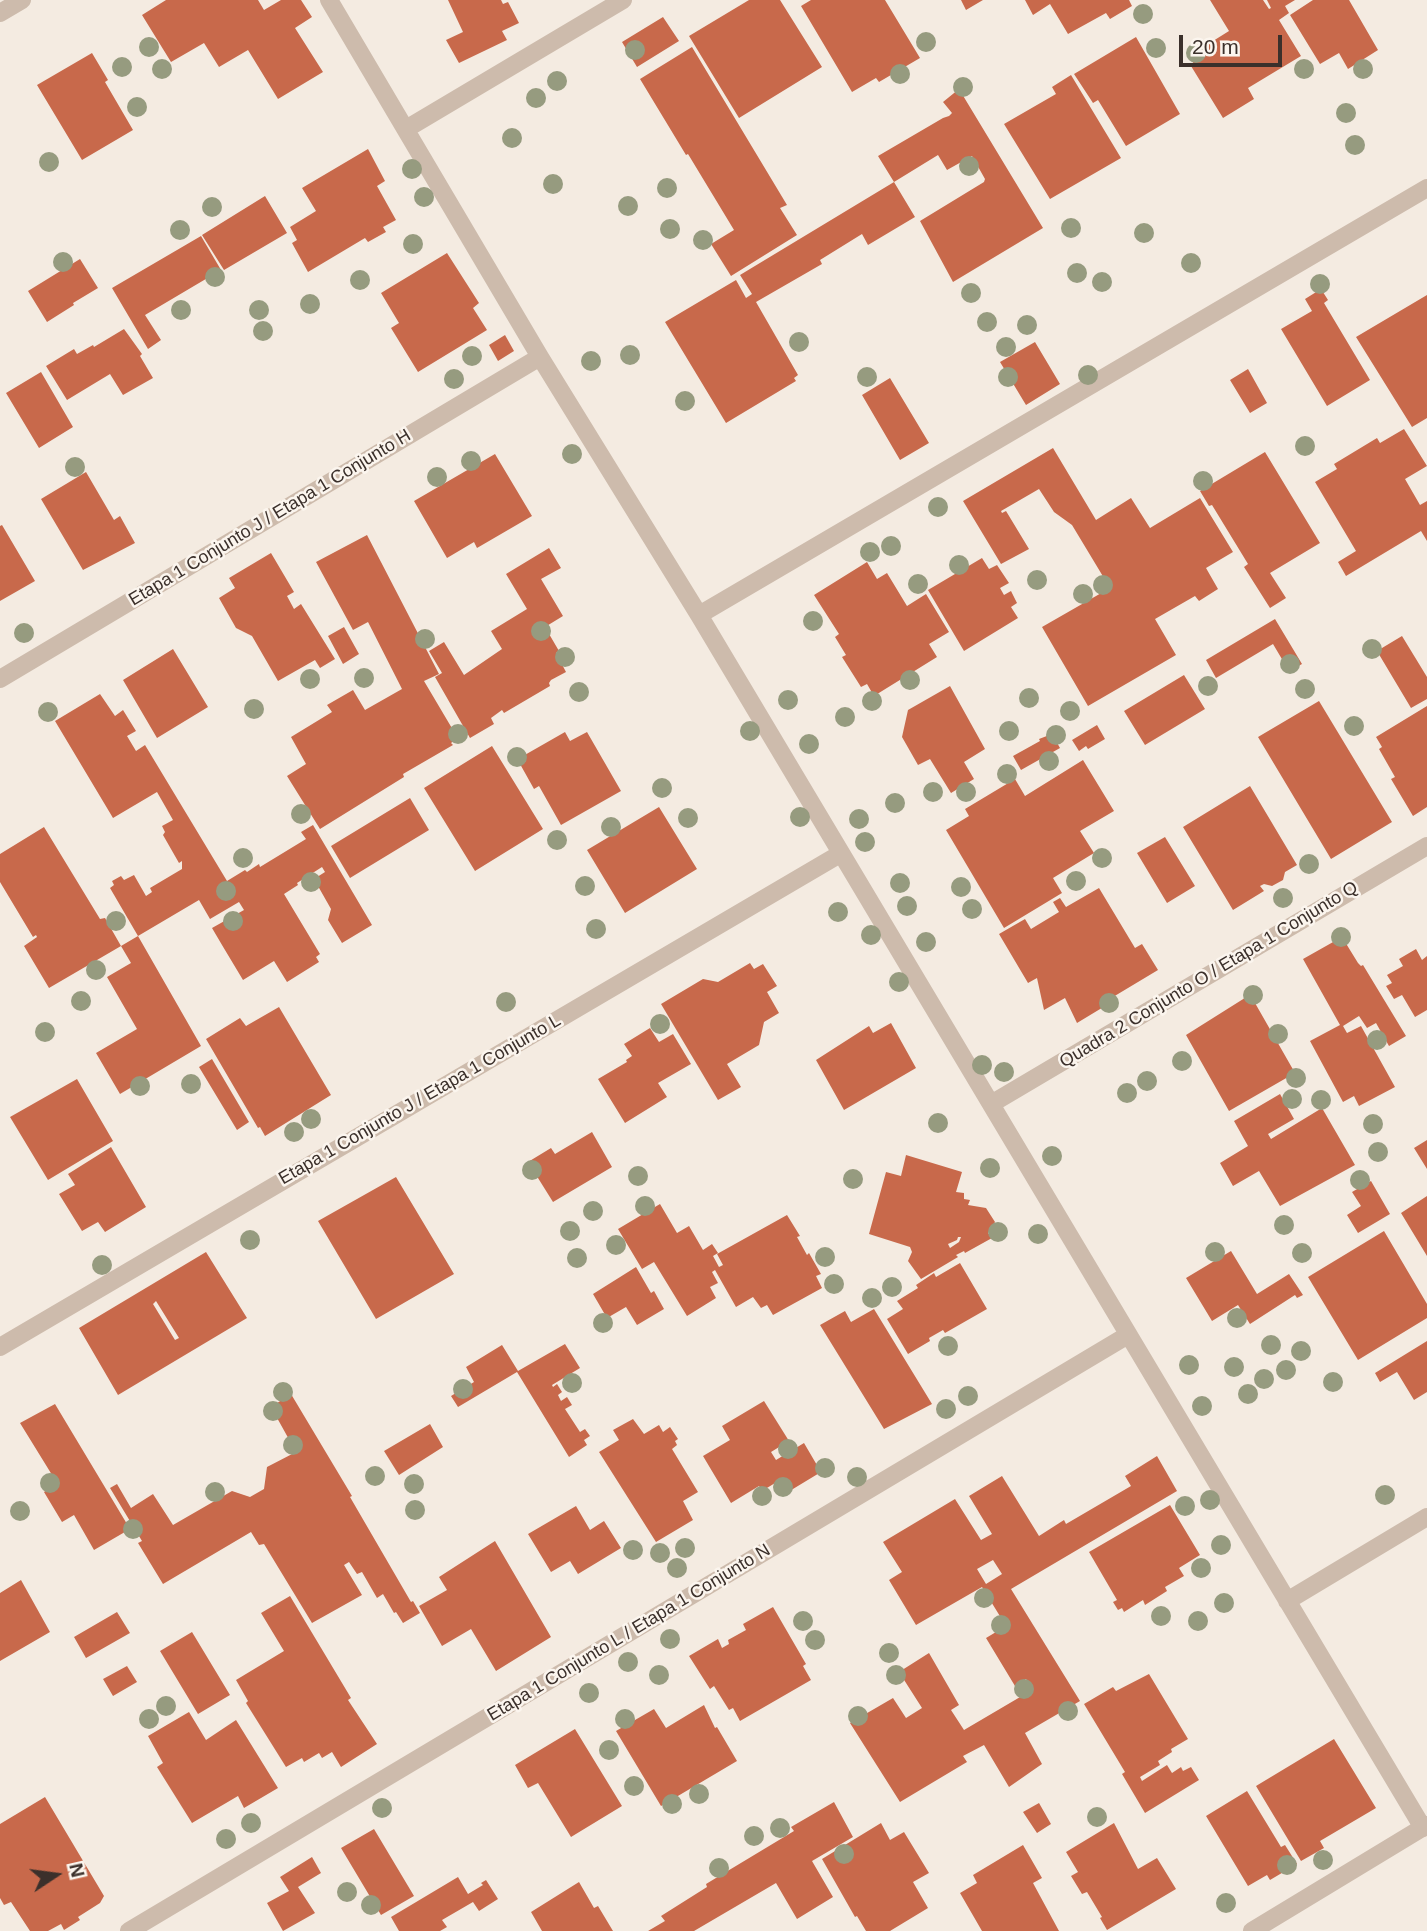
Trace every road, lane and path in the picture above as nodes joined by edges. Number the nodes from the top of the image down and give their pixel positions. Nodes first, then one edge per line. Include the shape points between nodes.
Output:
1 (22, 0) edge
2 (329, 0) edge
3 (623, 0) edge
4 (0, 13) edge
5 (406, 129) junction
6 (1427, 188) edge
7 (540, 357) junction
8 (699, 615) junction
9 (0, 679) edge
10 (1427, 846) edge
11 (840, 853) junction
12 (991, 1104) junction
13 (1128, 1335) junction
14 (0, 1347) edge
15 (1427, 1517) edge
16 (1287, 1601) junction
17 (1425, 1829) edge
18 (130, 1931) edge
19 (1252, 1931) edge

1 - 4 street
2 - 5 street
3 - 5 street
5 - 7 street
6 - 8 street
7 - 8 street
7 - 9 street, Etapa 1 Conjunto J / Etapa 1 Conjunto H
8 - 11 street
10 - 12 street, Quadra 2 Conjunto O / Etapa 1 Conjunto Q
11 - 12 street
11 - 14 street, Etapa 1 Conjunto J / Etapa 1 Conjunto L
12 - 13 street
13 - 16 street
13 - 18 street, Etapa 1 Conjunto L / Etapa 1 Conjunto N
15 - 16 street
16 - 17 street
17 - 19 street

